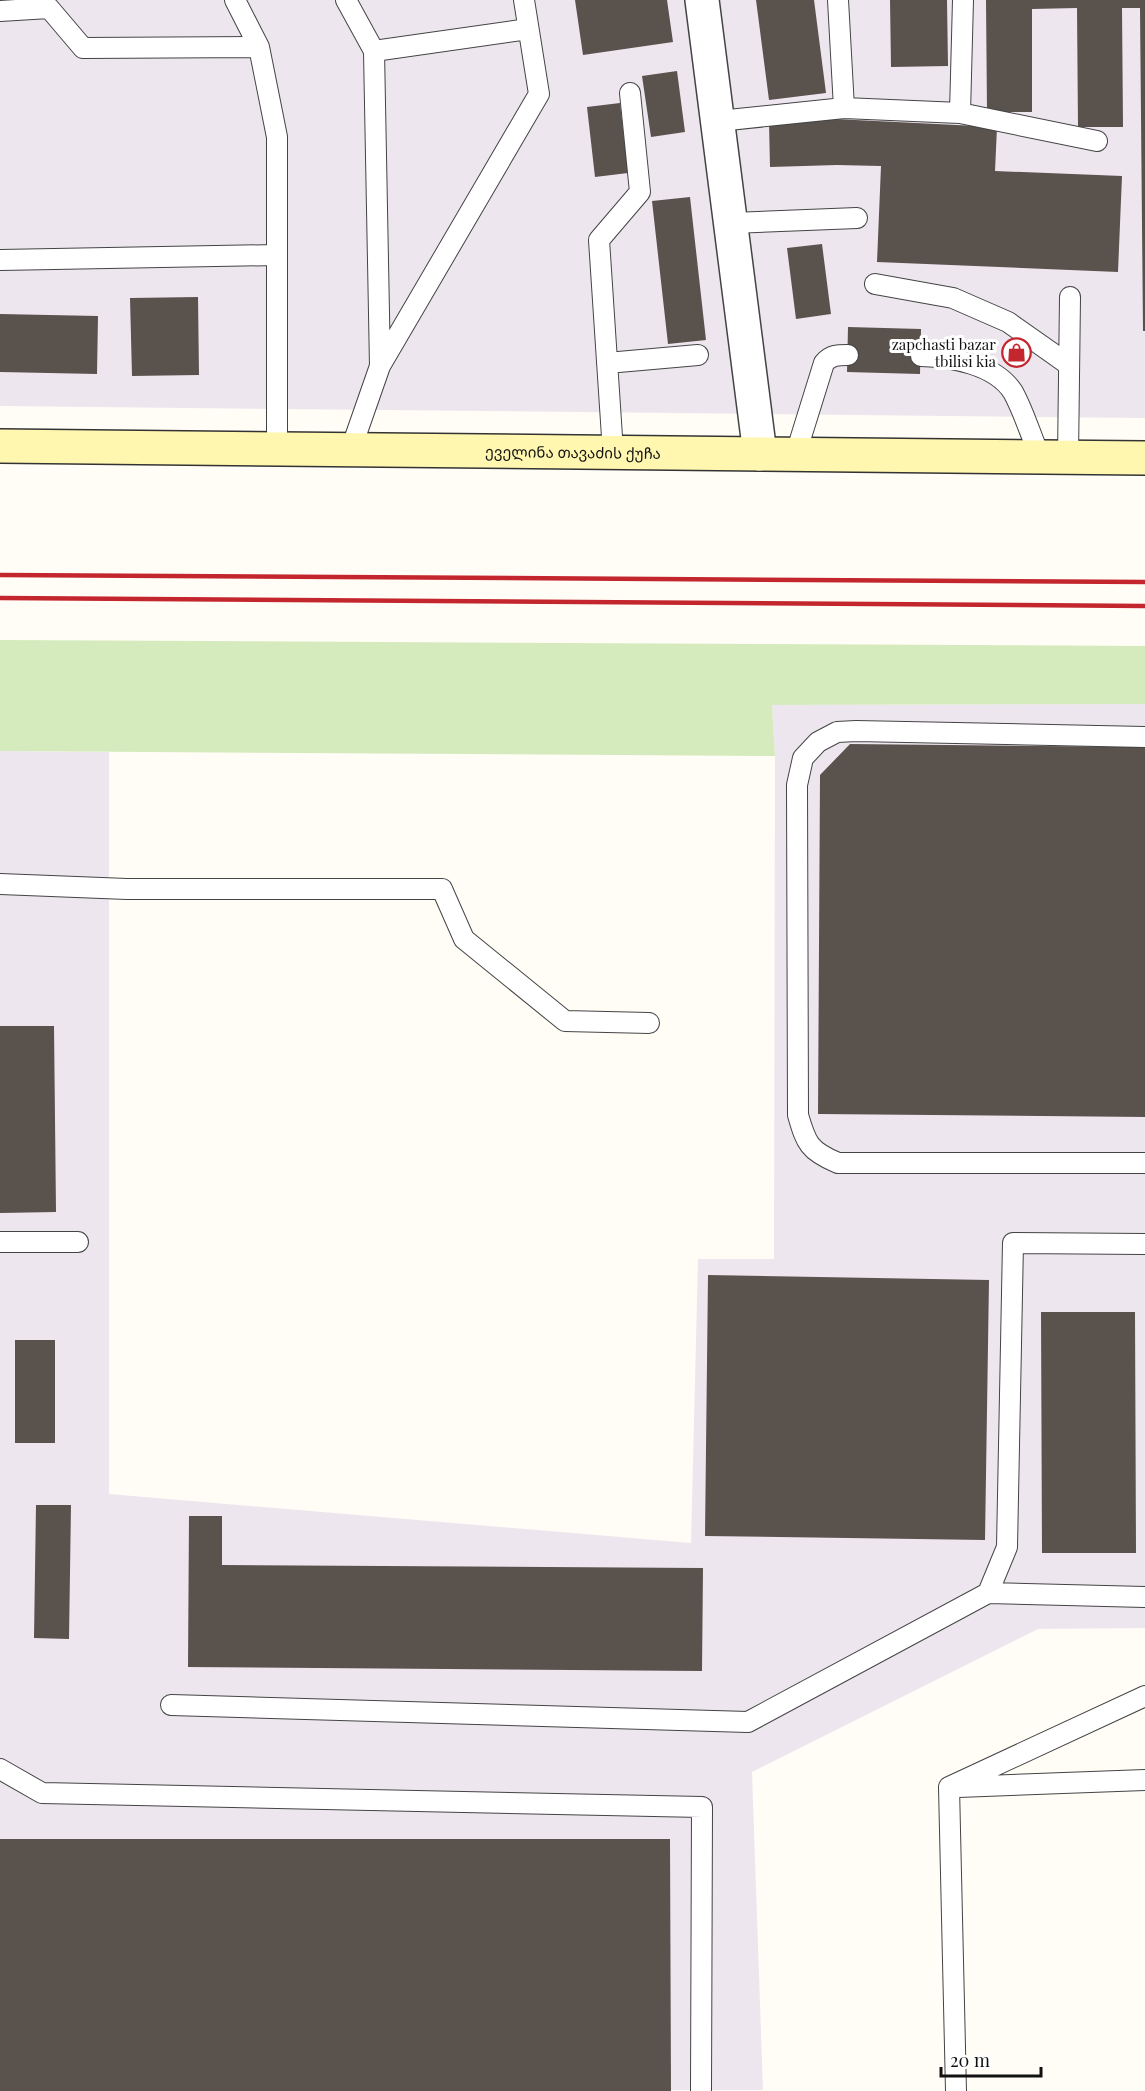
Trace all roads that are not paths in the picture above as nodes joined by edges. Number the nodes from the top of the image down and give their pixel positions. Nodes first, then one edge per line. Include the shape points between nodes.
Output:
1 (235, 0) edge
2 (346, 0) edge
3 (524, 0) edge
4 (702, 0) edge
5 (838, 0) edge
6 (963, 0) edge
7 (0, 11) edge
8 (528, 29) junction
9 (259, 47) junction
10 (374, 51) junction
11 (630, 93) dead end
12 (844, 108) junction
13 (960, 113) junction
14 (719, 121) junction
15 (1097, 141) dead end
16 (856, 218) dead end
17 (731, 224) junction
18 (276, 255) junction
19 (0, 260) edge
20 (875, 284) dead end
21 (1070, 297) dead end
22 (698, 355) dead end
23 (848, 355) dead end
24 (921, 356) dead end
25 (607, 363) junction
26 (1069, 365) junction
27 (380, 366) junction
28 (0, 446) edge
29 (277, 448) junction
30 (351, 449) junction
31 (613, 452) junction
32 (796, 453) junction
33 (760, 454) junction
34 (1054, 457) junction
35 (1145, 458) edge
36 (1145, 737) edge
37 (0, 884) edge
38 (650, 1023) dead end
39 (1145, 1162) edge
40 (0, 1242) edge
41 (78, 1242) dead end
42 (1145, 1244) edge
43 (988, 1593) junction
44 (1145, 1597) edge
45 (1145, 1696) edge
46 (171, 1705) dead end
47 (0, 1769) edge
48 (1145, 1780) edge
49 (949, 1787) junction
50 (701, 2091) edge
51 (956, 2091) edge

1 - 9 lane
2 - 10 lane
3 - 8 lane
4 - 14 street
5 - 12 lane
6 - 13 lane
7 - 9 lane via 49,8 83,48
8 - 10 lane
8 - 27 lane via 539,94
9 - 18 lane via 277,137
10 - 27 lane
11 - 25 lane via 640,192 599,240
12 - 13 lane
12 - 14 lane
13 - 15 lane
14 - 17 street
16 - 17 lane
17 - 33 street
18 - 19 lane
18 - 29 lane
20 - 26 lane via 953,298 1008,322
21 - 26 lane
22 - 25 lane
23 - 32 lane via 830,357 824,363
24 - 34 lane via 969,363 990,372 1012,391
25 - 31 lane
26 - 34 lane
27 - 30 lane
28 - 29 main road, ეველინა თავაძის ქუჩა
29 - 30 main road, ეველინა თავაძის ქუჩა
30 - 31 main road, ეველინა თავაძის ქუჩა
31 - 33 main road, ეველინა თავაძის ქუჩა
32 - 33 main road, ეველინა თავაძის ქუჩა
32 - 34 main road, ეველინა თავაძის ქუჩა
34 - 35 main road, ეველინა თავაძის ქუჩა
36 - 39 lane via 837,732 818,742 803,758 797,785 798,1115 804,1139 820,1156 837,1163
37 - 38 lane via 126,889 442,889 464,939 565,1021
40 - 41 lane
42 - 43 lane via 1013,1243 1007,1548
43 - 44 lane
43 - 46 lane via 748,1722
45 - 49 lane
47 - 50 lane via 42,1793 702,1807
48 - 49 lane
49 - 51 lane

